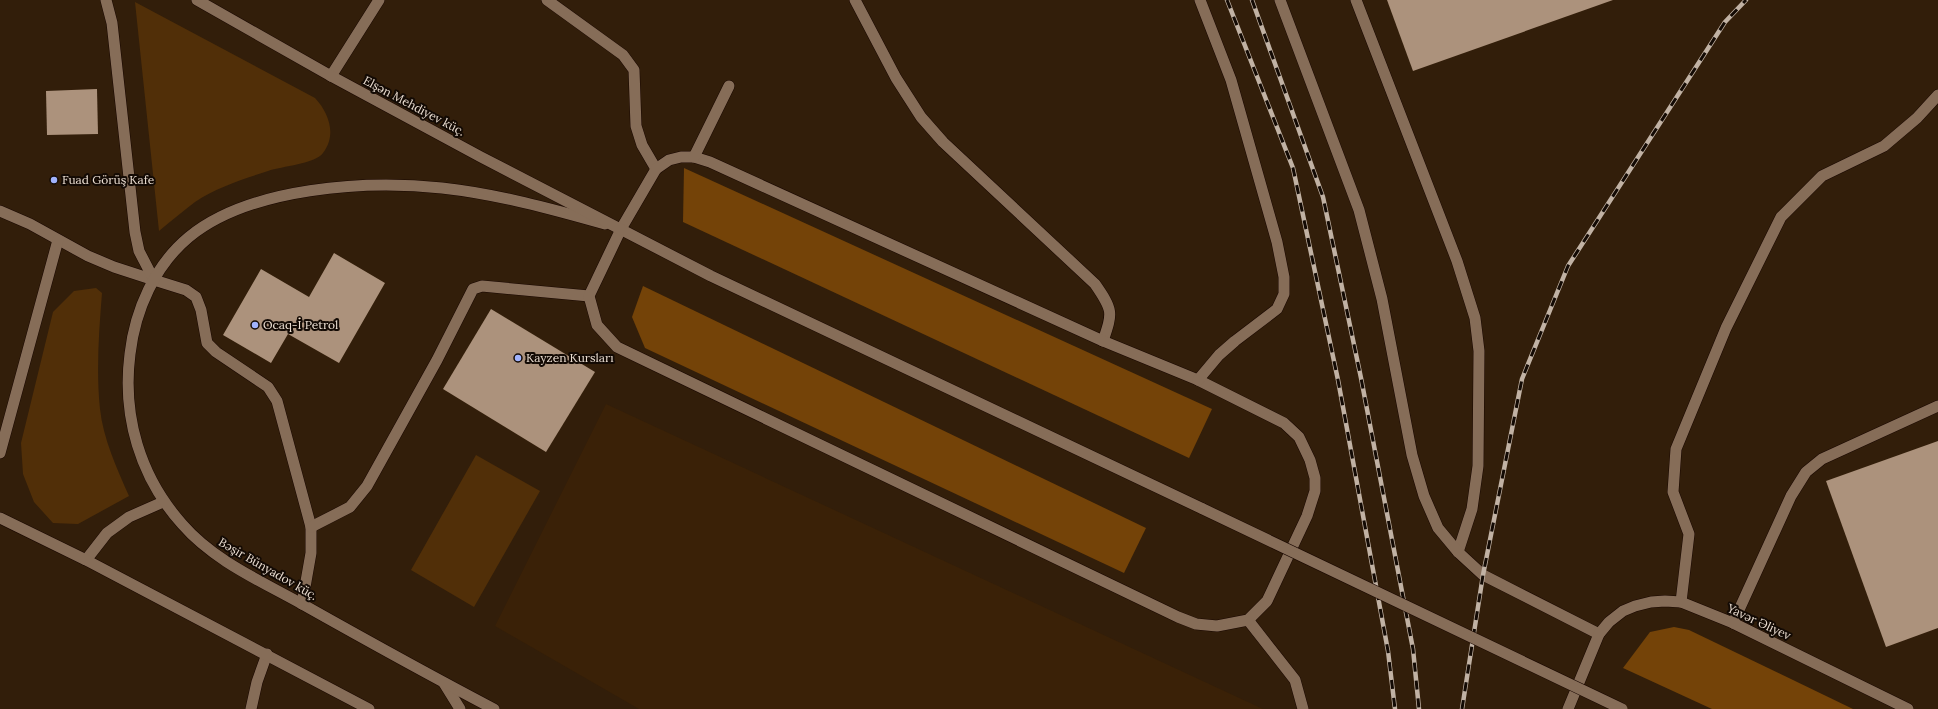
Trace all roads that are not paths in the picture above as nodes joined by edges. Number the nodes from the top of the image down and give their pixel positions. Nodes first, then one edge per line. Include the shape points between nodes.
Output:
1 (106, 0) edge
2 (197, 0) edge
3 (379, 0) edge
4 (547, 0) edge
5 (855, 0) edge
6 (1200, 0) edge
7 (1280, 0) edge
8 (1356, 0) edge
9 (331, 76) junction
10 (730, 86) dead end
11 (1938, 95) edge
12 (694, 157) junction
13 (656, 168) junction
14 (0, 211) edge
15 (621, 229) junction
16 (58, 240) junction
17 (154, 280) junction
18 (589, 296) junction
19 (1102, 341) junction
20 (1198, 380) junction
21 (1938, 406) edge
22 (0, 453) edge
23 (163, 502) junction
24 (0, 518) edge
25 (311, 526) junction
26 (1458, 552) junction
27 (86, 560) junction
28 (1681, 602) junction
29 (302, 604) junction
30 (1248, 620) junction
31 (1733, 623) junction
32 (1600, 634) junction
33 (267, 654) junction
34 (444, 683) junction
35 (251, 709) edge
36 (369, 709) edge
37 (460, 709) edge
38 (494, 709) edge
39 (1304, 709) edge
40 (1568, 709) edge
41 (1622, 709) edge
42 (1908, 709) edge

1 - 17 street via 112,23 135,232 139,251
2 - 9 street, Elşən Mehdiyev küç.
3 - 9 street
4 - 13 street via 623,55 634,70 636,126 642,145
5 - 19 street via 896,78 921,117 943,142 1095,284 1107,302 1111,318
6 - 20 street via 1231,80 1277,242 1284,277 1284,294 1277,308 1219,355
7 - 26 street via 1359,210 1382,299 1412,455 1424,496 1438,528
8 - 26 street via 1457,261 1475,318 1479,351 1478,466 1472,509
9 - 15 street, Elşən Mehdiyev küç.
10 - 12 street
11 - 28 street via 1917,118 1884,146 1822,176 1777,224 1726,328 1676,448 1673,492 1689,534
12 - 13 street via 669,160
12 - 19 street via 710,162
13 - 15 street
14 - 16 street
15 - 17 street, Bəşir Bünyadov küç. via 546,208 448,189 388,186 294,192 247,206 214,220 189,237 169,257
15 - 18 street
15 - 41 street, bridge via 711,276
16 - 17 street via 114,267
16 - 22 street
17 - 23 street, Bəşir Bünyadov küç. via 143,302 131,342 128,370 129,411 142,462
17 - 25 street via 186,290 196,297 207,343 216,352 268,386 277,401
18 - 25 street via 482,286 473,289 367,486 350,507
18 - 30 street via 597,325 617,347 1178,618 1196,624 1217,626
19 - 20 street
20 - 30 street via 1284,423 1300,437 1315,478 1315,491 1307,516 1267,601
21 - 31 street via 1822,459 1806,472 1790,496
23 - 27 street via 129,517 107,533
23 - 29 street, Bəşir Bünyadov küç. via 206,547 238,569
24 - 27 street
25 - 29 street via 312,553
26 - 32 street via 1483,575
27 - 33 street
28 - 31 street, Yavər Əliyev
28 - 32 street, Yavər Əliyev via 1651,602 1635,606 1623,611 1609,622
29 - 34 street, Bəşir Bünyadov küç.
30 - 39 street via 1295,680
31 - 42 street, Yavər Əliyev
32 - 40 street, Yavər Əliyev
33 - 35 street
33 - 36 street
34 - 37 street
34 - 38 street, Bəşir Bünyadov küç.

